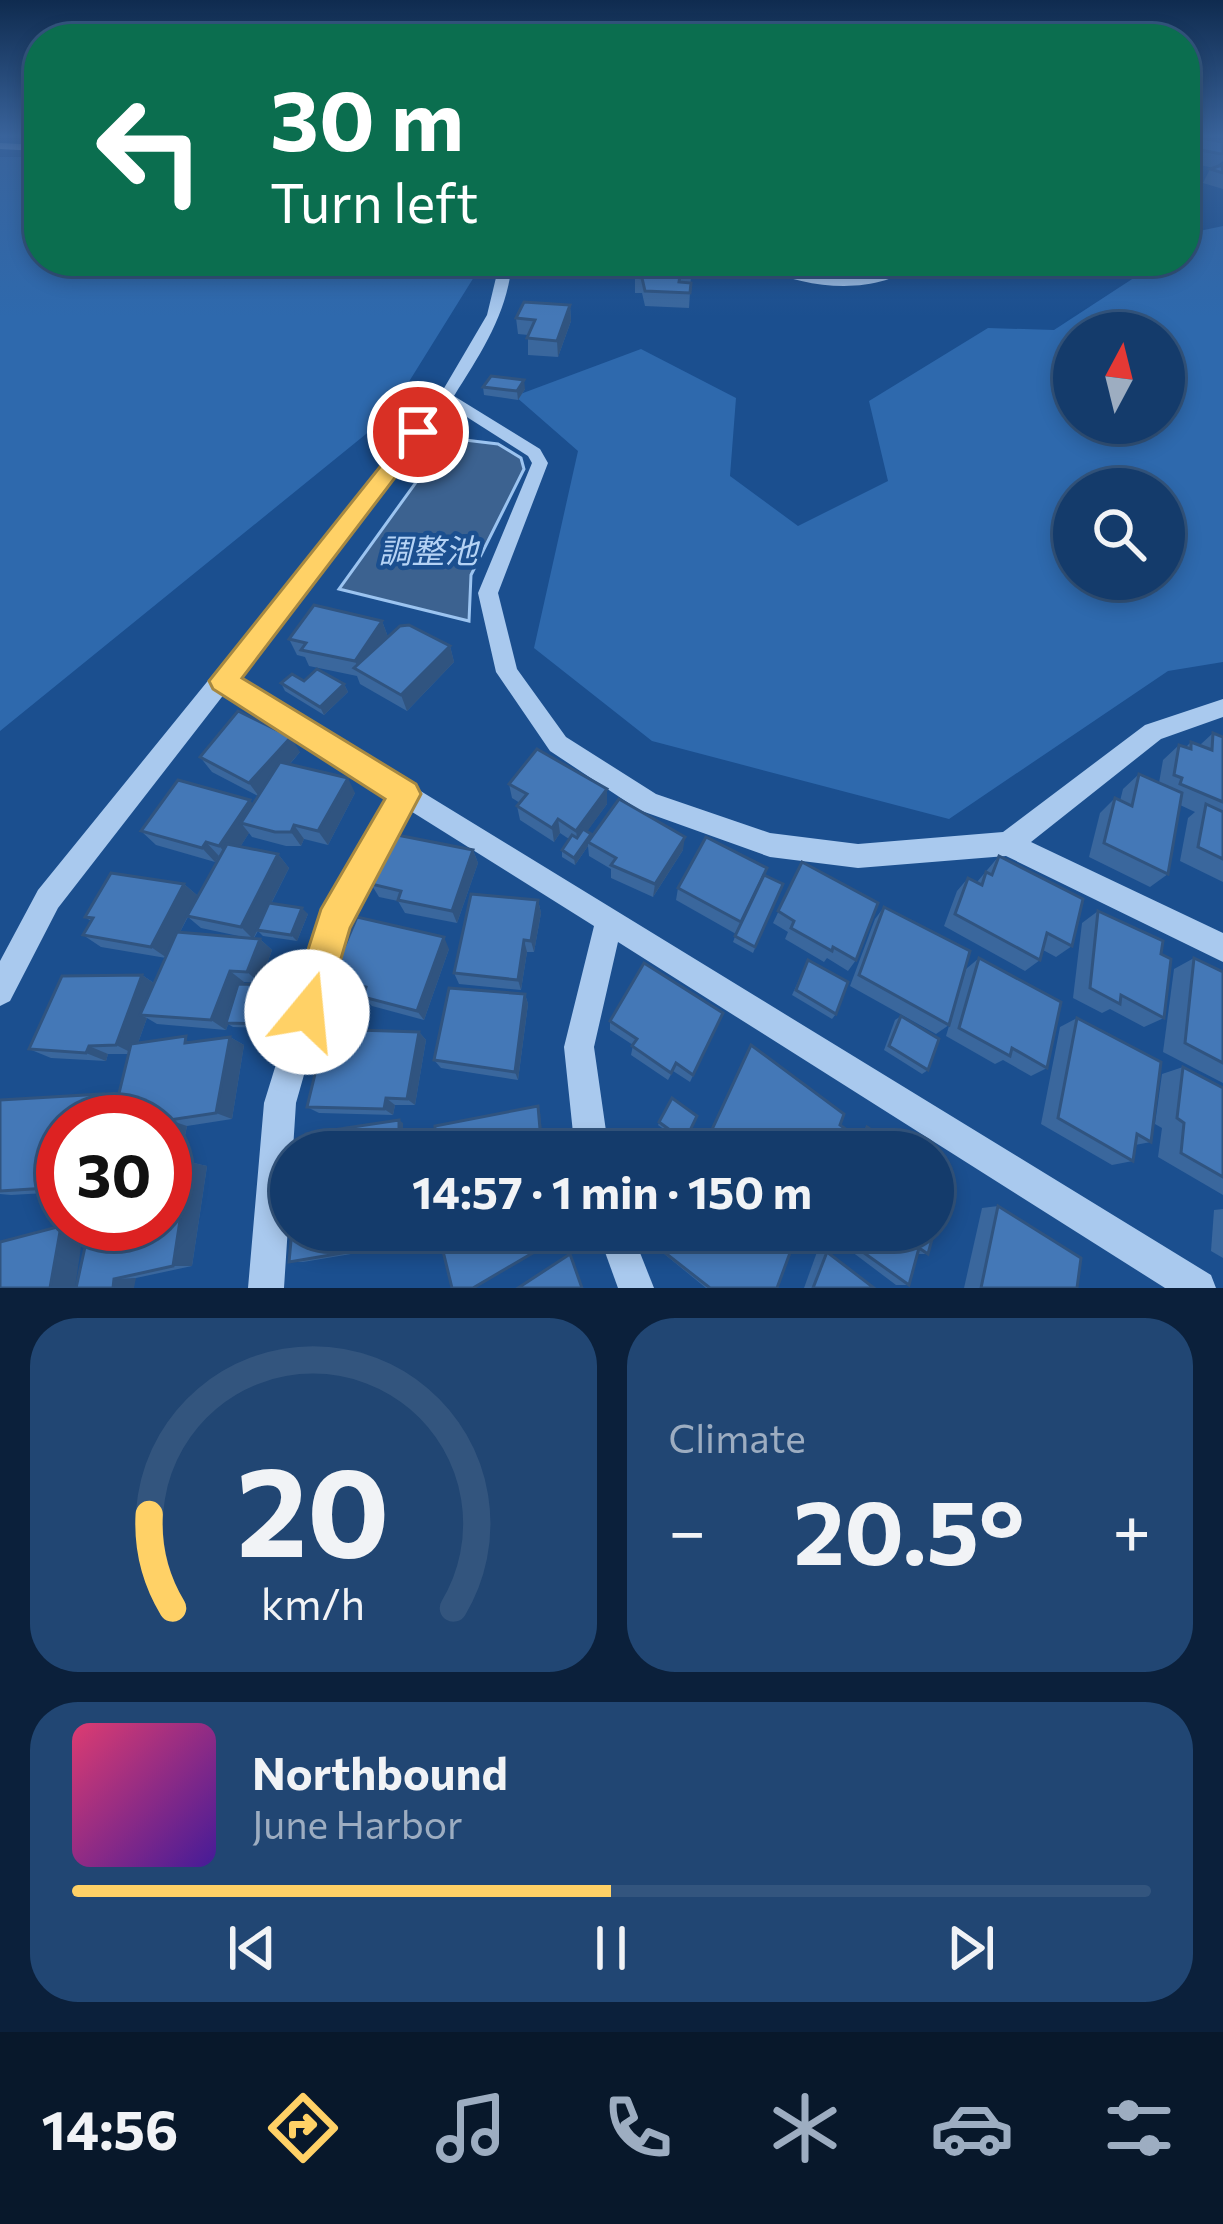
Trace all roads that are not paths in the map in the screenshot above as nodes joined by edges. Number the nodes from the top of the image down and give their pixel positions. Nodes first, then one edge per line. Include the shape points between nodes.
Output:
1 (506, 276) edge
2 (811, 276) edge
3 (893, 276) edge
4 (446, 397) junction
5 (224, 681) junction
6 (1223, 708) edge
7 (1194, 716) junction
8 (1223, 728) edge
9 (405, 794) junction
10 (1007, 844) junction
11 (609, 921) junction
12 (1223, 948) edge
13 (0, 992) edge
14 (589, 1131) edge
15 (622, 1251) edge
16 (266, 1288) edge
17 (636, 1288) edge
18 (1198, 1288) edge

1 - 4 street via 487,331
2 - 3 street via 867,286
4 - 5 street
4 - 10 street via 540,464 488,592 507,672 558,744 648,802 770,845 859,856
5 - 9 street
5 - 13 street via 48,899
6 - 7 street
7 - 8 street
7 - 10 street via 1153,732
9 - 11 street
9 - 16 street via 334,922 280,1103
10 - 12 street
11 - 14 street via 579,1047
11 - 18 street
15 - 17 street

